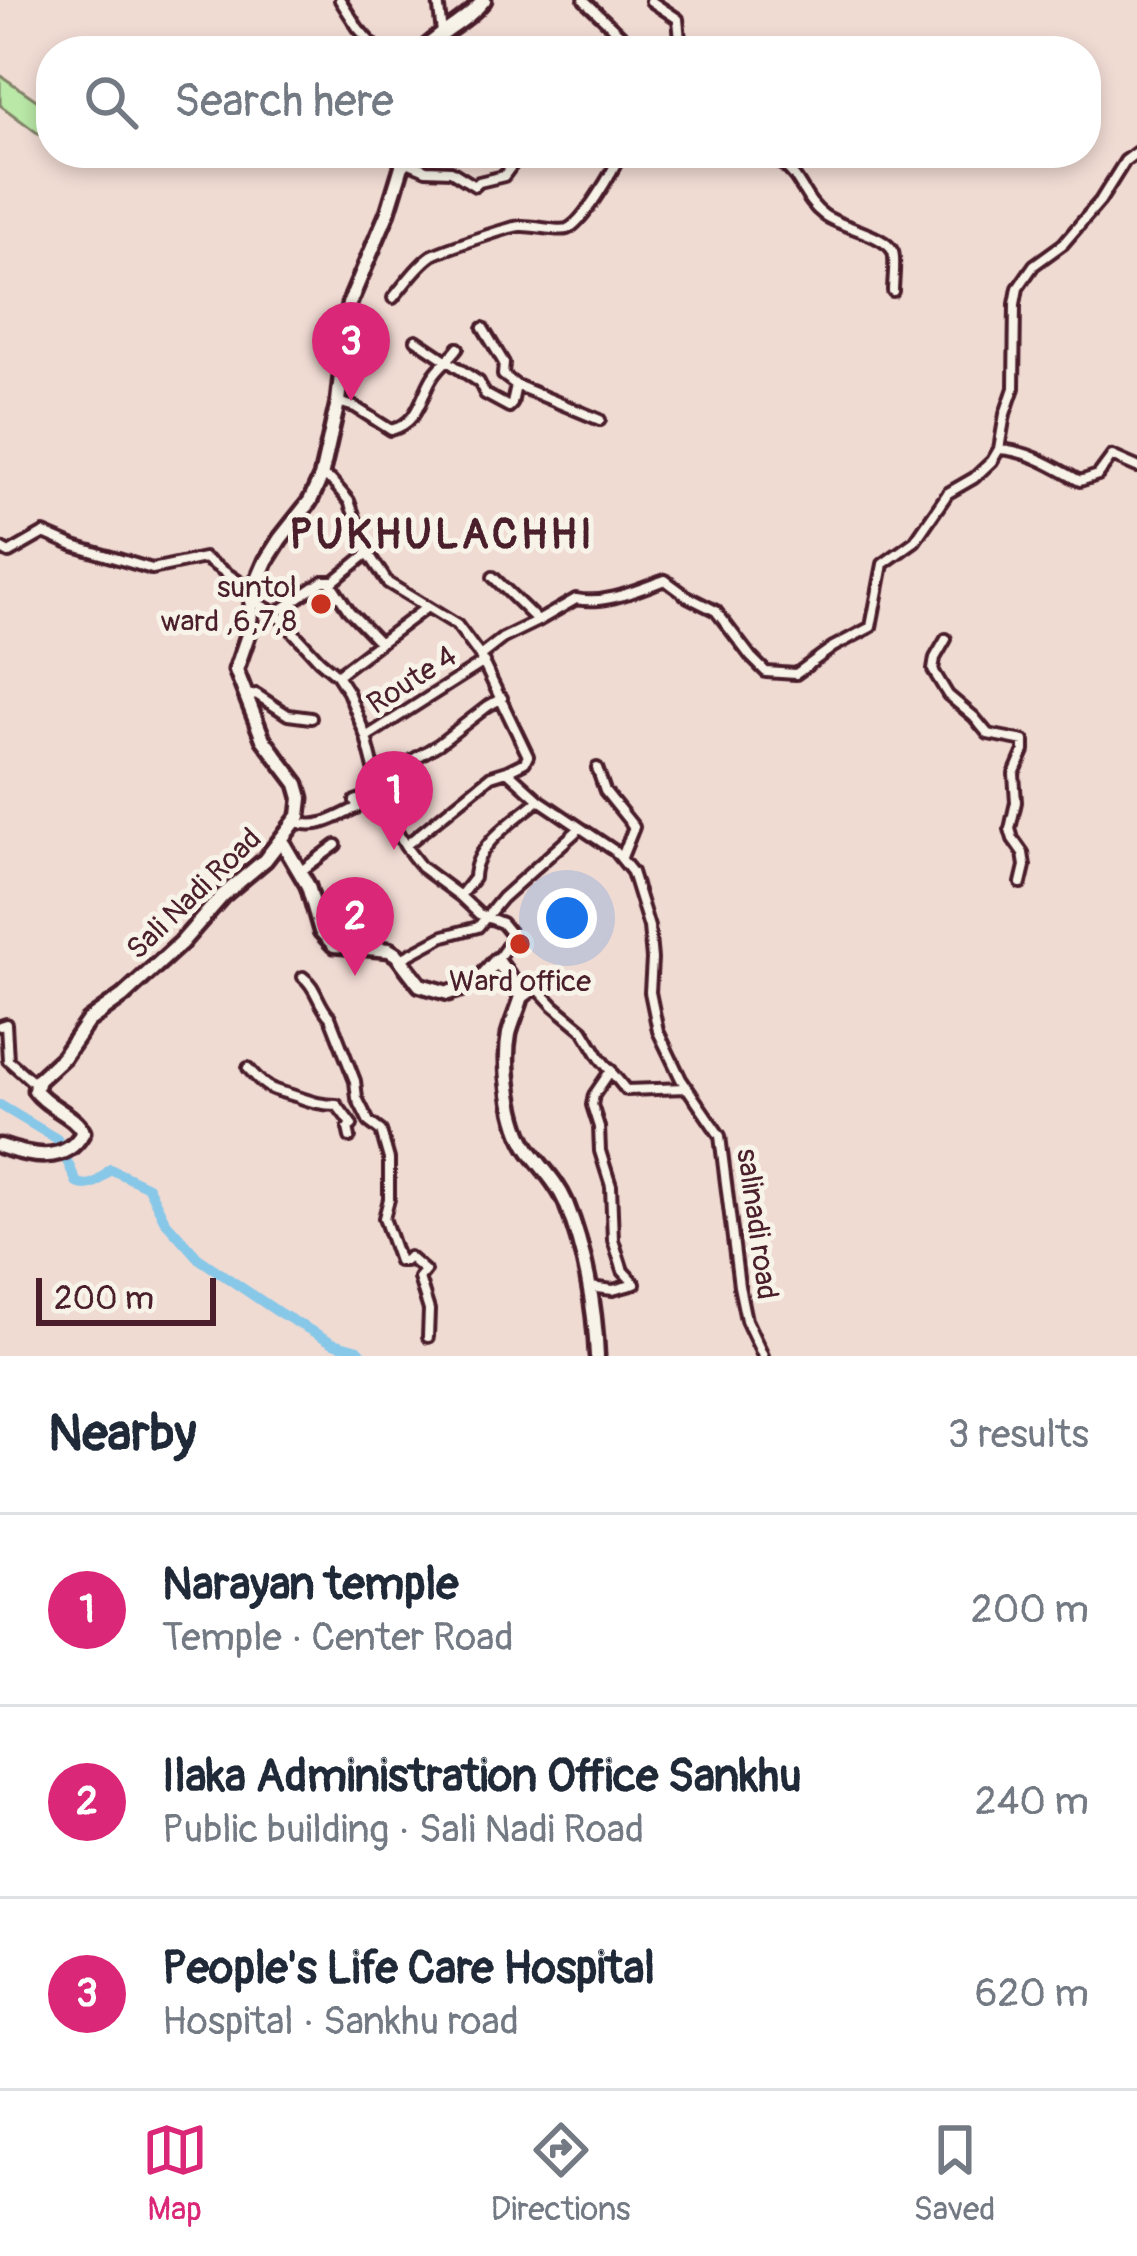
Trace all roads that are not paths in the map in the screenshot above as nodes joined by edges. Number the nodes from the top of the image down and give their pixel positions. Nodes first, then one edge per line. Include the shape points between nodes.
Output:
1 (340, 0) edge
2 (438, 0) edge
3 (484, 0) edge
4 (584, 0) edge
5 (651, 2) edge
6 (442, 33) junction
7 (365, 36) edge
8 (439, 36) edge
9 (621, 36) edge
10 (680, 36) edge
11 (1137, 152) edge
12 (402, 168) edge
13 (423, 168) edge
14 (509, 168) edge
15 (615, 168) edge
16 (786, 168) edge
17 (892, 291) dead end
18 (393, 298) dead end
19 (483, 328) dead end
20 (416, 340) dead end
21 (458, 348) dead end
22 (448, 361) junction
23 (516, 385) junction
24 (338, 402) junction
25 (600, 420) dead end
26 (999, 449) junction
27 (1137, 467) edge
28 (321, 477) junction
29 (0, 548) edge
30 (368, 553) junction
31 (494, 577) dead end
32 (329, 581) junction
33 (252, 596) junction
34 (427, 607) junction
35 (276, 613) junction
36 (538, 621) junction
37 (946, 639) dead end
38 (380, 643) junction
39 (482, 659) junction
40 (337, 675) junction
41 (247, 696) junction
42 (502, 698) junction
43 (310, 718) dead end
44 (366, 737) junction
45 (597, 768) dead end
46 (507, 771) junction
47 (379, 786) junction
48 (539, 800) junction
49 (296, 822) junction
50 (579, 828) junction
51 (281, 840) junction
52 (336, 845) dead end
53 (405, 846) junction
54 (622, 857) junction
55 (301, 871) junction
56 (1021, 883) dead end
57 (460, 896) junction
58 (489, 918) junction
59 (401, 959) junction
60 (497, 961) junction
61 (303, 977) dead end
62 (521, 999) junction
63 (0, 1026) edge
64 (248, 1068) dead end
65 (611, 1070) junction
66 (35, 1084) junction
67 (687, 1088) junction
68 (350, 1137) dead end
69 (0, 1146) edge
70 (590, 1287) junction
71 (428, 1337) dead end
72 (597, 1356) edge
73 (763, 1356) edge

1 - 7 street
2 - 6 street
3 - 6 main road
4 - 9 street
5 - 10 street via 678,19
6 - 8 main road
11 - 26 street via 1018,288 1014,388
12 - 24 main road via 349,304
13 - 14 street via 451,171 475,186
15 - 18 street via 572,226 511,227 434,252
16 - 17 street via 823,214 890,248
19 - 23 street via 504,363 502,375
20 - 22 street
21 - 22 street
22 - 23 street via 509,407
22 - 24 street via 396,429
23 - 25 street
24 - 28 main road
26 - 27 street via 1031,455 1080,481 1098,475 1112,456
26 - 36 street, Route 4 via 884,564 872,627 796,674 766,672 716,611 665,580 606,599 576,598
28 - 30 street via 349,501
28 - 33 main road
29 - 33 street via 9,553 44,533 152,569 199,557
30 - 32 street
30 - 34 street via 388,583
31 - 36 street
32 - 35 street
32 - 38 street
33 - 35 street
33 - 41 main road via 236,670
34 - 38 street
34 - 39 street via 457,625
35 - 40 street
36 - 39 street, Route 4
37 - 56 street via 933,670 948,695 988,734 1024,741 1010,829 1024,853
38 - 40 street
39 - 42 street
39 - 44 street, Route 4
40 - 44 street
41 - 43 street
41 - 49 main road via 262,739 299,790
42 - 46 street via 528,756
42 - 47 street
44 - 47 street
45 - 54 street, salinadi road via 634,827
46 - 48 street
46 - 53 street
47 - 49 street via 323,823
47 - 53 street
48 - 50 street
48 - 57 street via 486,849
49 - 51 main road
50 - 54 street
50 - 58 street
51 - 55 main road, Sali Nadi Road
51 - 66 main road, Sali Nadi Road via 181,943 88,1021
52 - 55 street
53 - 57 street
54 - 67 street, salinadi road via 649,927 658,1031
55 - 59 main road, Sali Nadi Road via 328,940 385,948
57 - 58 street
58 - 59 street
58 - 60 street via 511,935
59 - 60 main road, Sali Nadi Road via 419,985 448,993 477,983
60 - 62 main road
61 - 71 street via 330,1017 368,1122 381,1131 389,1159 384,1218 399,1261 410,1256 425,1271 419,1278
62 - 65 street via 540,991
62 - 70 main road via 508,1044 515,1117 568,1207
63 - 66 street via 6,1024 8,1060
64 - 68 street via 273,1092 337,1105 352,1125
65 - 67 street via 630,1091
65 - 70 street via 592,1102 611,1186 613,1240 635,1284
66 - 69 main road via 82,1135 60,1153 38,1156
67 - 73 street, salinadi road via 720,1136 739,1286
70 - 72 main road

